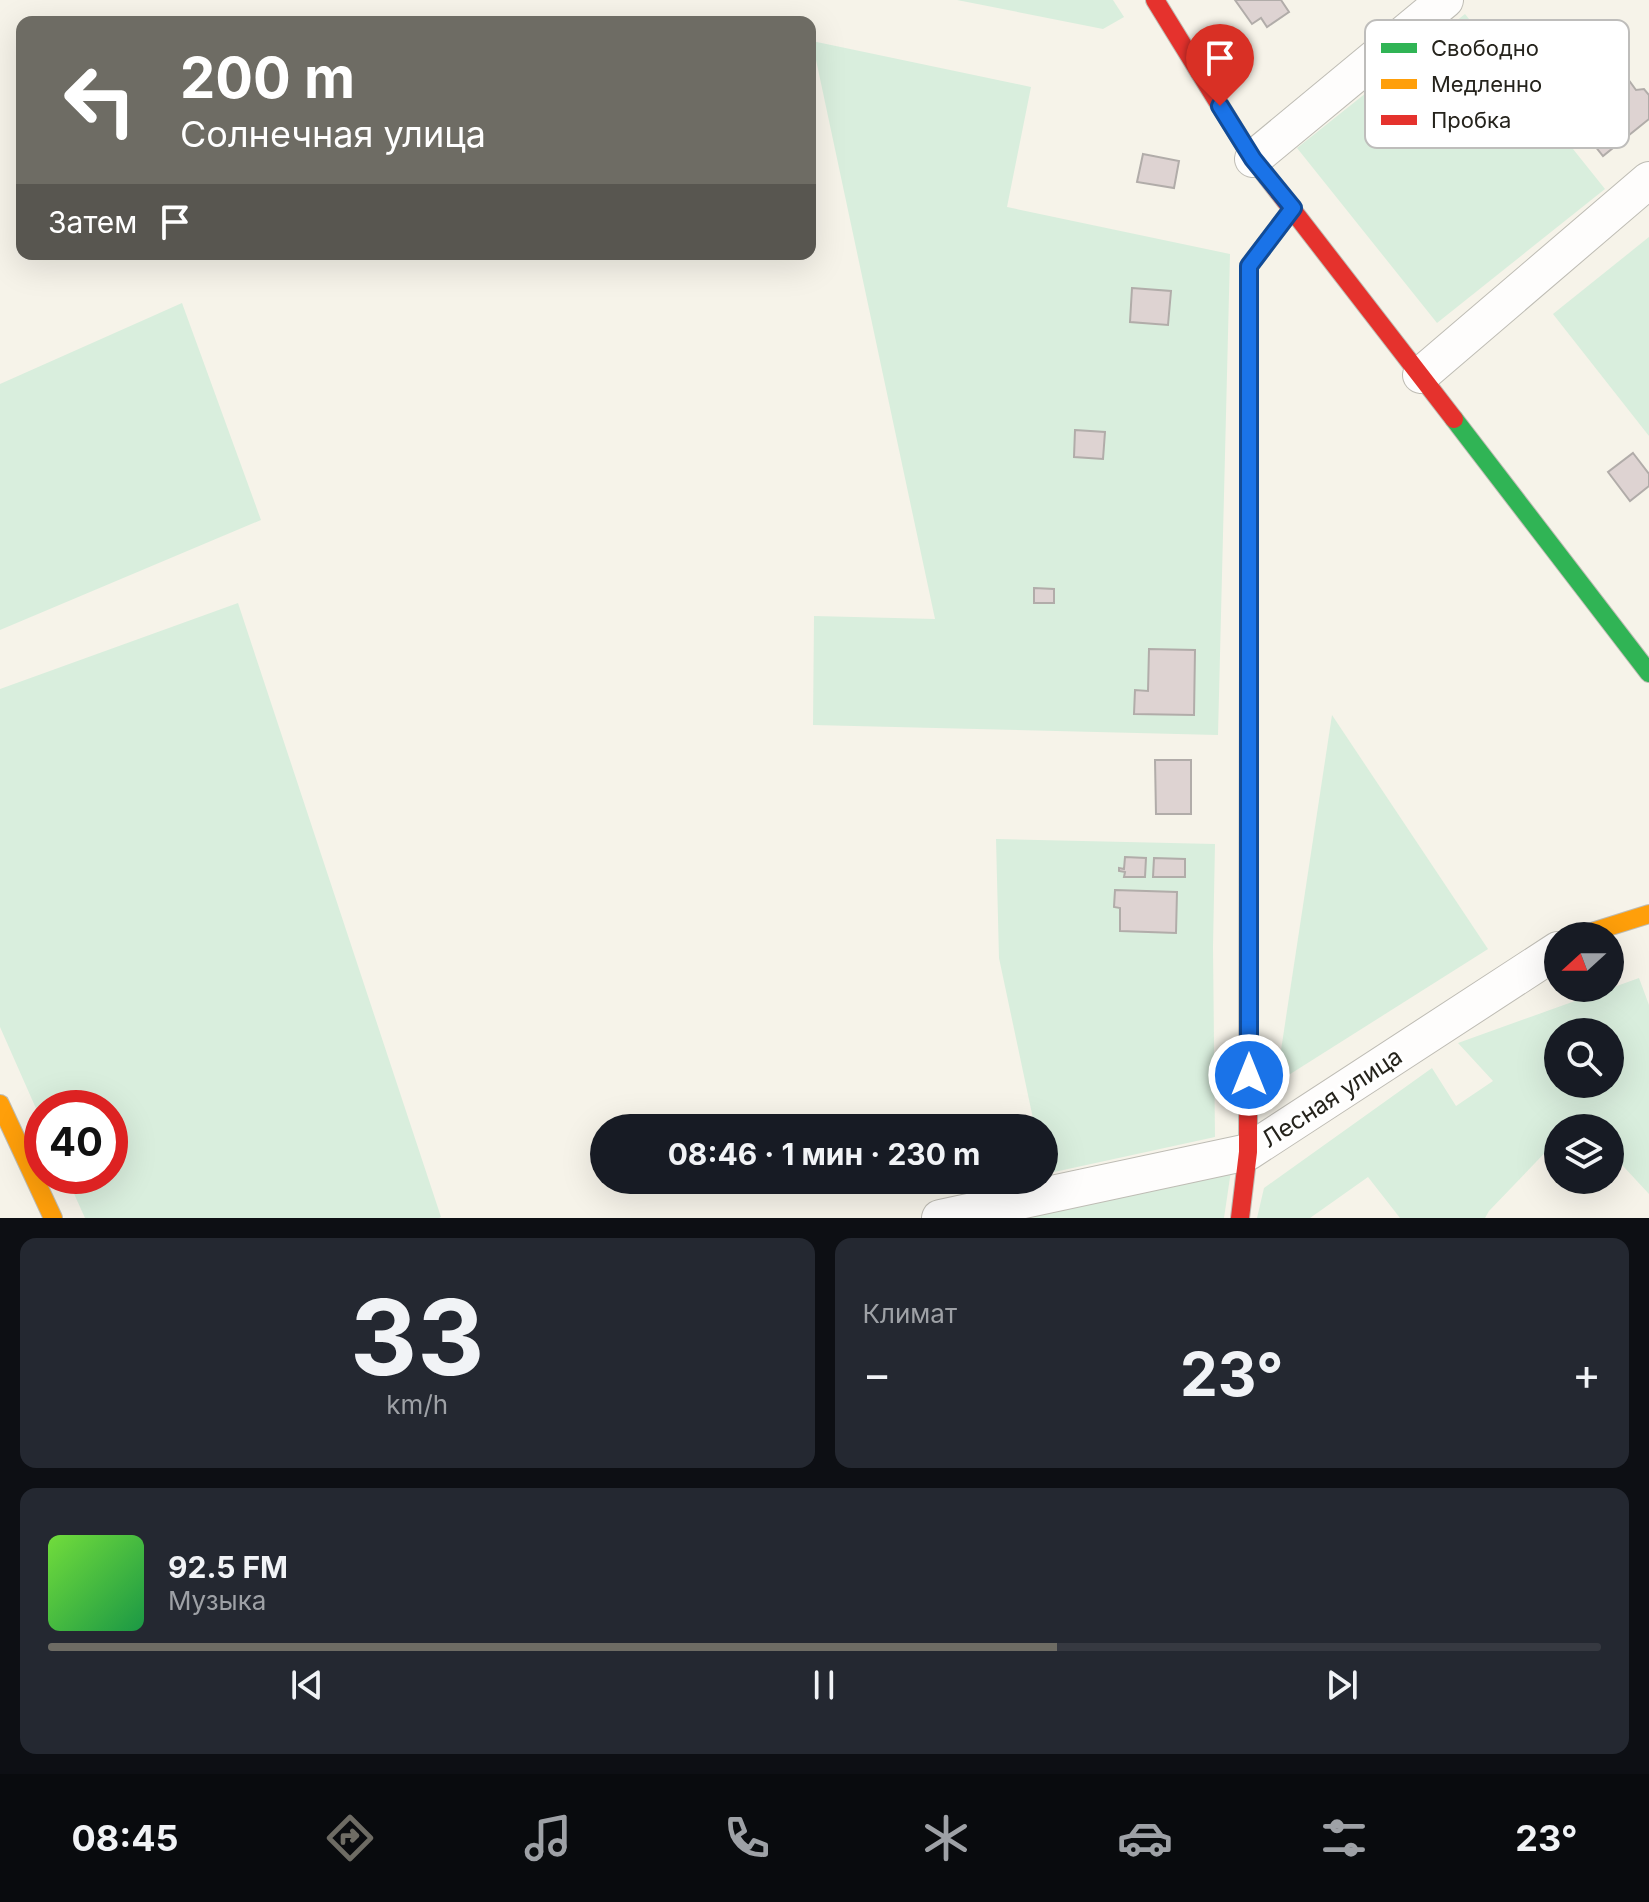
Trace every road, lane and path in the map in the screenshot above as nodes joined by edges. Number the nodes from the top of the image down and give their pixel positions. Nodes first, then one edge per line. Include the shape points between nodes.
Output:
1 (1155, 0) edge
2 (1445, 0) edge
3 (1421, 20) edge
4 (1365, 66) edge
5 (1253, 159) junction
6 (1649, 180) edge
7 (1293, 208) junction
8 (1421, 375) junction
9 (1649, 673) edge
10 (1649, 914) edge
11 (1624, 922) edge
12 (1544, 959) edge
13 (0, 1104) edge
14 (1248, 1152) junction
15 (53, 1218) edge
16 (940, 1218) edge
17 (1240, 1218) edge

1 - 5 street
2 - 3 street
4 - 5 street
5 - 7 street
6 - 8 street
7 - 8 street
7 - 14 street via 1249,266
8 - 9 street
10 - 11 street
12 - 14 street, Лесная улица
13 - 15 street
14 - 16 street, Лесная улица
14 - 17 street

